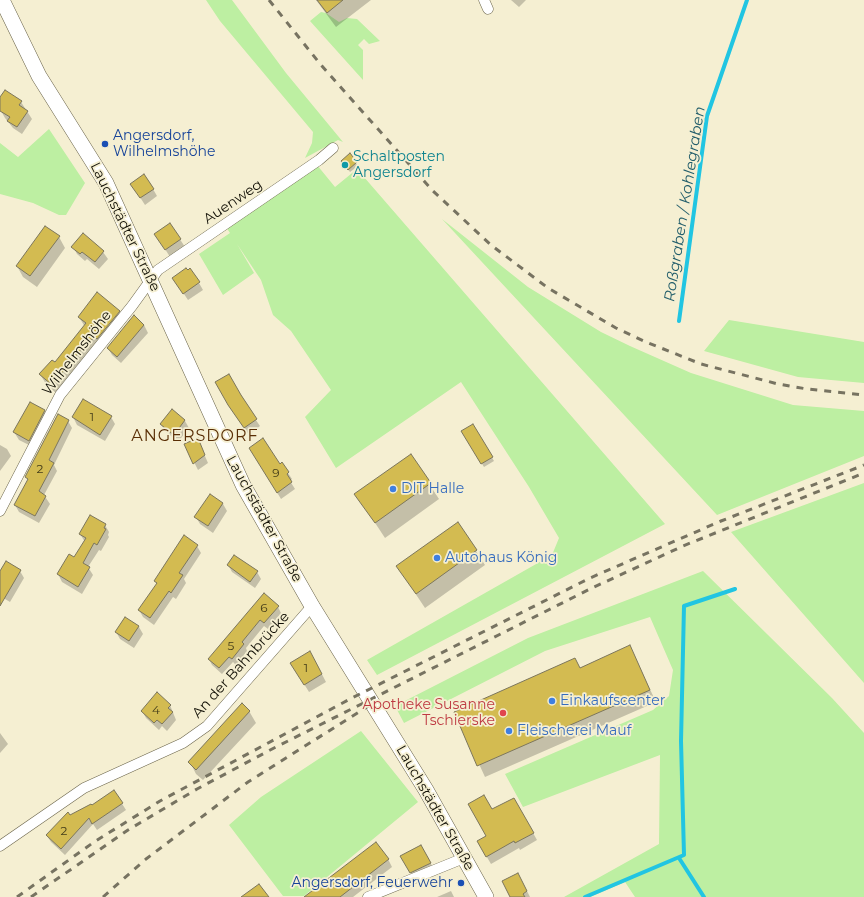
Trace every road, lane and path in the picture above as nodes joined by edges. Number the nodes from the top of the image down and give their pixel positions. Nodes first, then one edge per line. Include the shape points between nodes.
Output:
1 (2, 0) edge
2 (333, 148) dead end
3 (151, 280) junction
4 (0, 511) edge
5 (312, 606) junction
6 (0, 846) edge
7 (464, 858) junction
8 (368, 897) edge
9 (486, 897) edge

1 - 3 main road, Lauchstädter Straße via 39,76 106,183
2 - 3 street, Auenweg via 158,270
3 - 4 street, Wilhelmshöhe via 60,394
3 - 5 main road, Lauchstädter Straße via 231,461
5 - 6 street, An der Bahnbrücke via 207,726 183,743 84,788
5 - 7 main road, Lauchstädter Straße via 384,721
7 - 8 street
7 - 9 main road, Lauchstädter Straße

